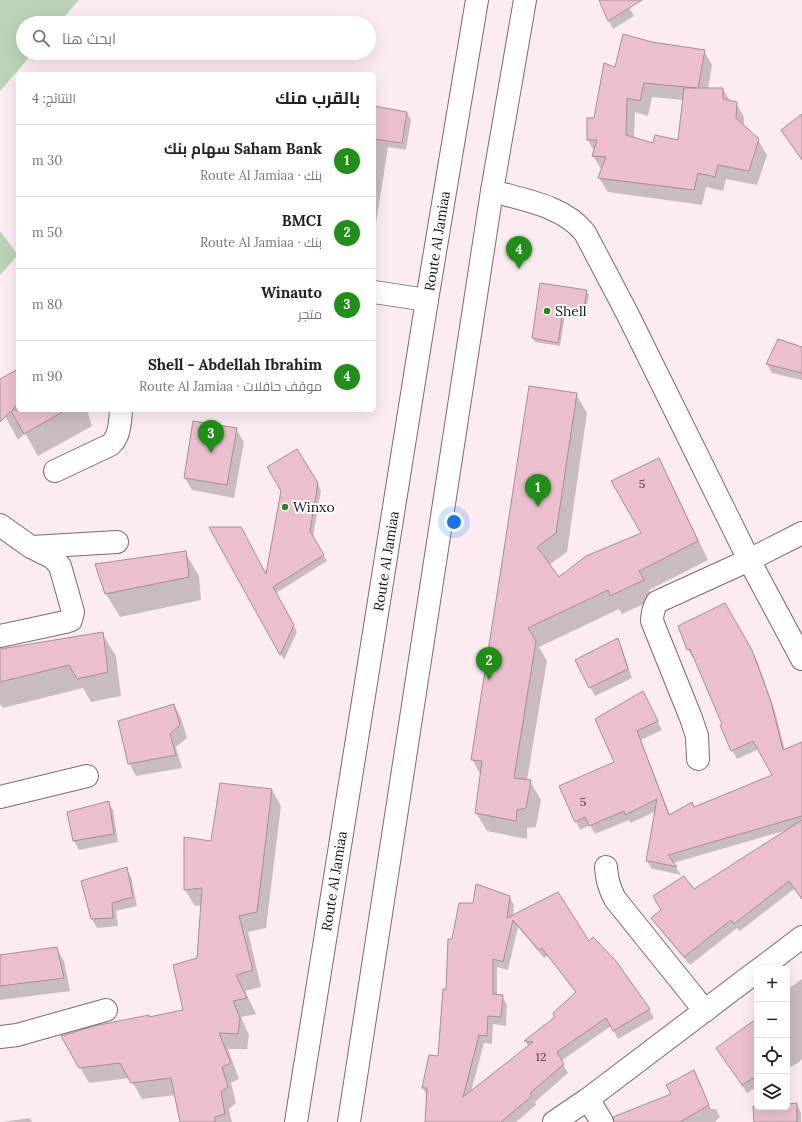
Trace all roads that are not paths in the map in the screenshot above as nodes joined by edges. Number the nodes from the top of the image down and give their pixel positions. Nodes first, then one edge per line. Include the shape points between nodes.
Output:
1 (477, 0) edge
2 (525, 0) edge
3 (492, 191) junction
4 (376, 292) edge
5 (427, 300) junction
6 (121, 412) edge
7 (55, 471) dead end
8 (0, 525) edge
9 (802, 533) edge
10 (117, 542) dead end
11 (31, 547) junction
12 (749, 560) junction
13 (0, 636) edge
14 (802, 659) edge
15 (698, 759) dead end
16 (87, 776) dead end
17 (0, 797) edge
18 (606, 867) dead end
19 (802, 937) edge
20 (764, 966) edge
21 (754, 973) edge
22 (106, 1010) dead end
23 (705, 1011) junction
24 (0, 1037) edge
25 (588, 1099) junction
26 (296, 1122) edge
27 (349, 1122) edge
28 (554, 1122) edge
29 (602, 1122) edge

1 - 5 main road, Route Al Jamiaa
2 - 3 main road
3 - 12 main road via 545,206 579,225 627,313
3 - 27 main road
4 - 5 main road
5 - 26 main road, Route Al Jamiaa
6 - 7 main road via 118,435 114,442
8 - 11 main road
9 - 12 main road
10 - 11 main road
11 - 13 main road via 54,558 60,566 73,612 71,620
12 - 14 main road
12 - 15 main road via 657,602 652,612 652,622 697,736
16 - 17 main road
18 - 23 main road via 607,881 615,899
19 - 20 main road
21 - 23 main road
22 - 24 main road via 17,1035
23 - 25 main road
25 - 28 main road
25 - 29 main road

